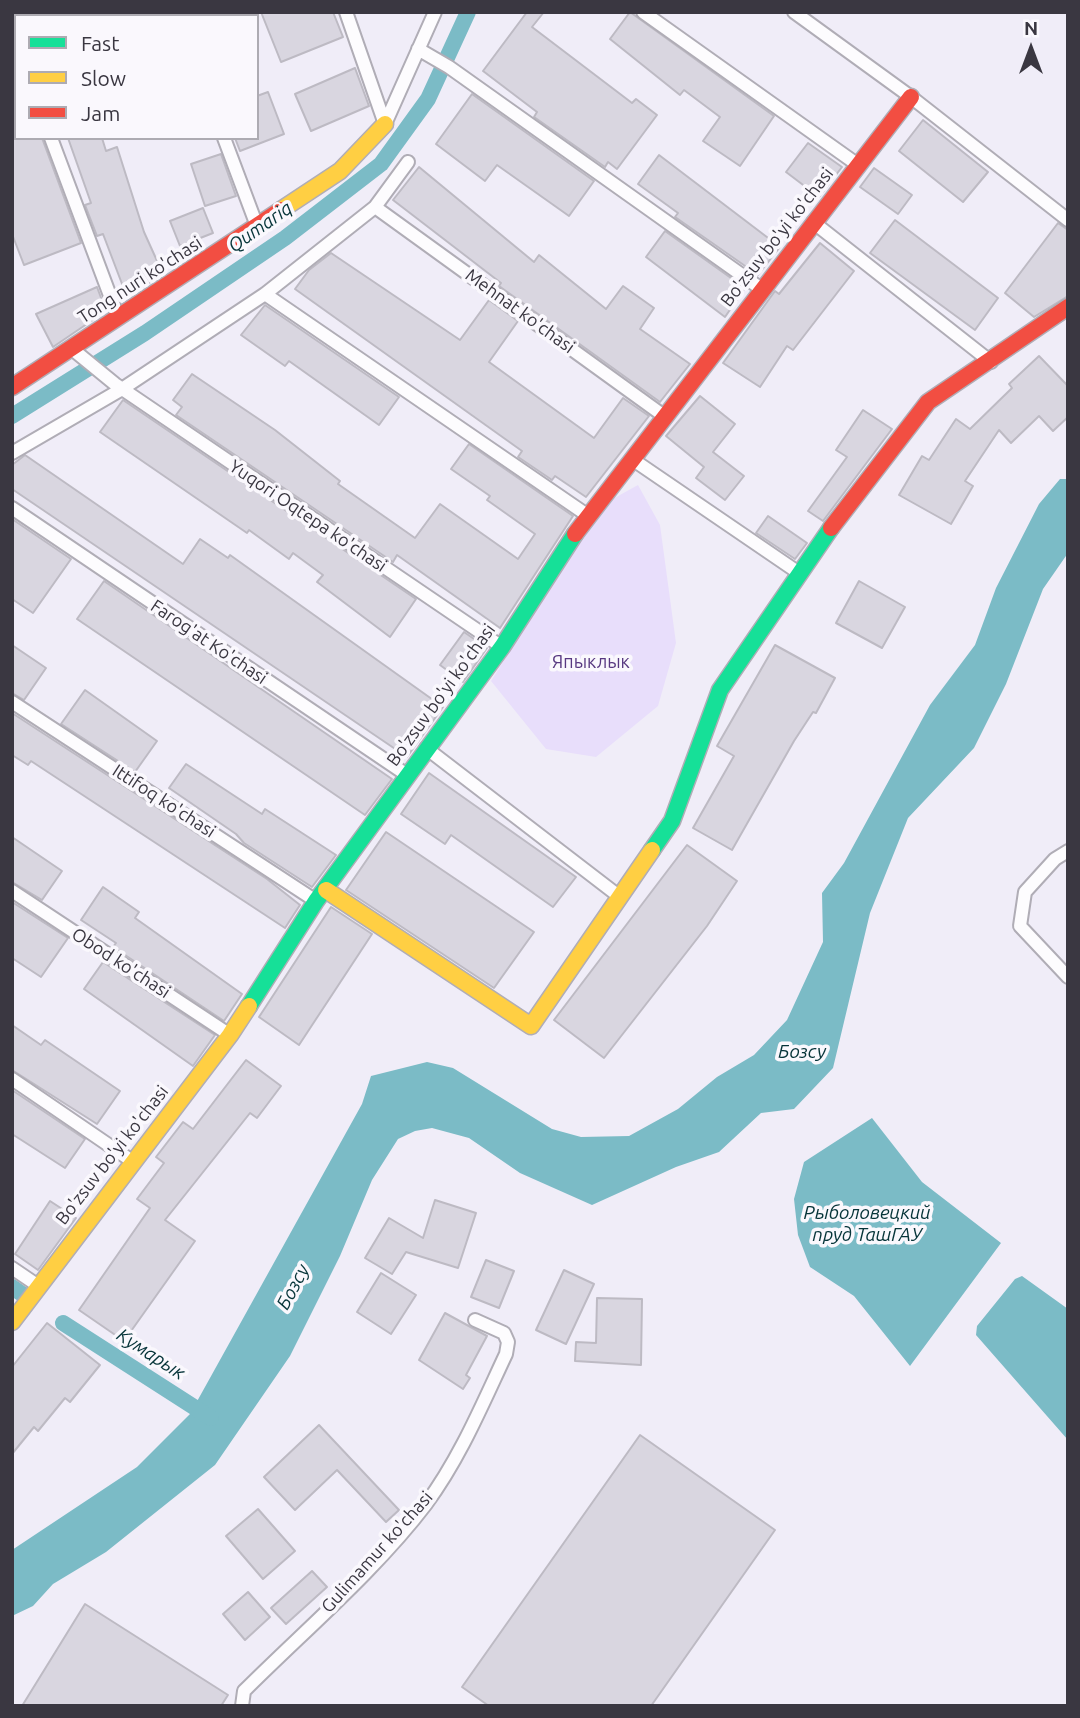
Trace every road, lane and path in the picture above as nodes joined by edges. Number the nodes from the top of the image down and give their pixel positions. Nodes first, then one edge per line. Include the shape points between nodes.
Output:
1 (346, 12) edge
2 (435, 12) edge
3 (643, 12) edge
4 (794, 12) edge
5 (423, 52) junction
6 (911, 97) junction
7 (385, 124) junction
8 (52, 140) edge
9 (225, 140) edge
10 (408, 162) dead end
11 (858, 165) junction
12 (375, 207) junction
13 (1068, 220) edge
14 (813, 222) junction
15 (257, 226) junction
16 (760, 288) junction
17 (265, 293) junction
18 (1068, 307) edge
19 (118, 317) junction
20 (71, 348) junction
21 (991, 362) junction
22 (12, 387) edge
23 (118, 387) junction
24 (664, 416) junction
25 (12, 453) edge
26 (632, 459) junction
27 (12, 509) edge
28 (587, 516) junction
29 (799, 573) junction
30 (502, 647) junction
31 (12, 702) edge
32 (426, 748) junction
33 (407, 775) junction
34 (1068, 851) edge
35 (12, 891) edge
36 (321, 896) junction
37 (620, 897) junction
38 (1068, 977) edge
39 (230, 1035) junction
40 (12, 1079) edge
41 (132, 1161) junction
42 (12, 1268) edge
43 (37, 1285) junction
44 (475, 1320) dead end
45 (12, 1322) edge
46 (242, 1706) edge

1 - 7 street
2 - 5 street
3 - 11 street
4 - 6 street
5 - 7 street
5 - 16 street
6 - 11 street, Bo'zsuv bo'yi ko'chasi
6 - 13 street
7 - 15 street, Tong nuri ko'chasi via 340,171
8 - 19 street
9 - 15 street
10 - 12 street
11 - 14 street, Bo'zsuv bo'yi ko'chasi
12 - 17 street
12 - 24 street, Mehnat ko'chasi
14 - 16 street, Bo'zsuv bo'yi ko'chasi
14 - 21 street
15 - 19 street, Tong nuri ko'chasi
16 - 24 street, Bo'zsuv bo'yi ko'chasi
17 - 23 street
17 - 28 street
18 - 21 street
19 - 20 street, Tong nuri ko'chasi
20 - 22 street, Tong nuri ko'chasi
20 - 23 street, Yuqori Oqtepa ko'chasi
21 - 29 street via 928,402
23 - 25 street
23 - 30 street, Yuqori Oqtepa ko'chasi
24 - 26 street, Bo'zsuv bo'yi ko'chasi
26 - 28 street, Bo'zsuv bo'yi ko'chasi
26 - 29 street
27 - 33 street, Farog'at Ko'chasi
28 - 30 street, Bo'zsuv bo'yi ko'chasi
29 - 37 street via 720,690 672,821
30 - 32 street, Bo'zsuv bo'yi ko'chasi
31 - 36 street, Ittifoq ko'chasi
32 - 33 street, Bo'zsuv bo'yi ko'chasi
32 - 37 street
33 - 36 street, Bo'zsuv bo'yi ko'chasi
34 - 38 street via 1024,892 1020,926
35 - 39 street, Obod ko'chasi
36 - 37 street via 531,1026
36 - 39 street, Bo'zsuv bo'yi ko'chasi
39 - 41 street, Bo'zsuv bo'yi ko'chasi
40 - 41 street
41 - 43 street, Bo'zsuv bo'yi ko'chasi
42 - 43 street
43 - 45 street, Bo'zsuv bo'yi ko'chasi
44 - 46 street, Gulimamur ko'chasi via 504,1333 508,1342 466,1440 426,1504 244,1691

